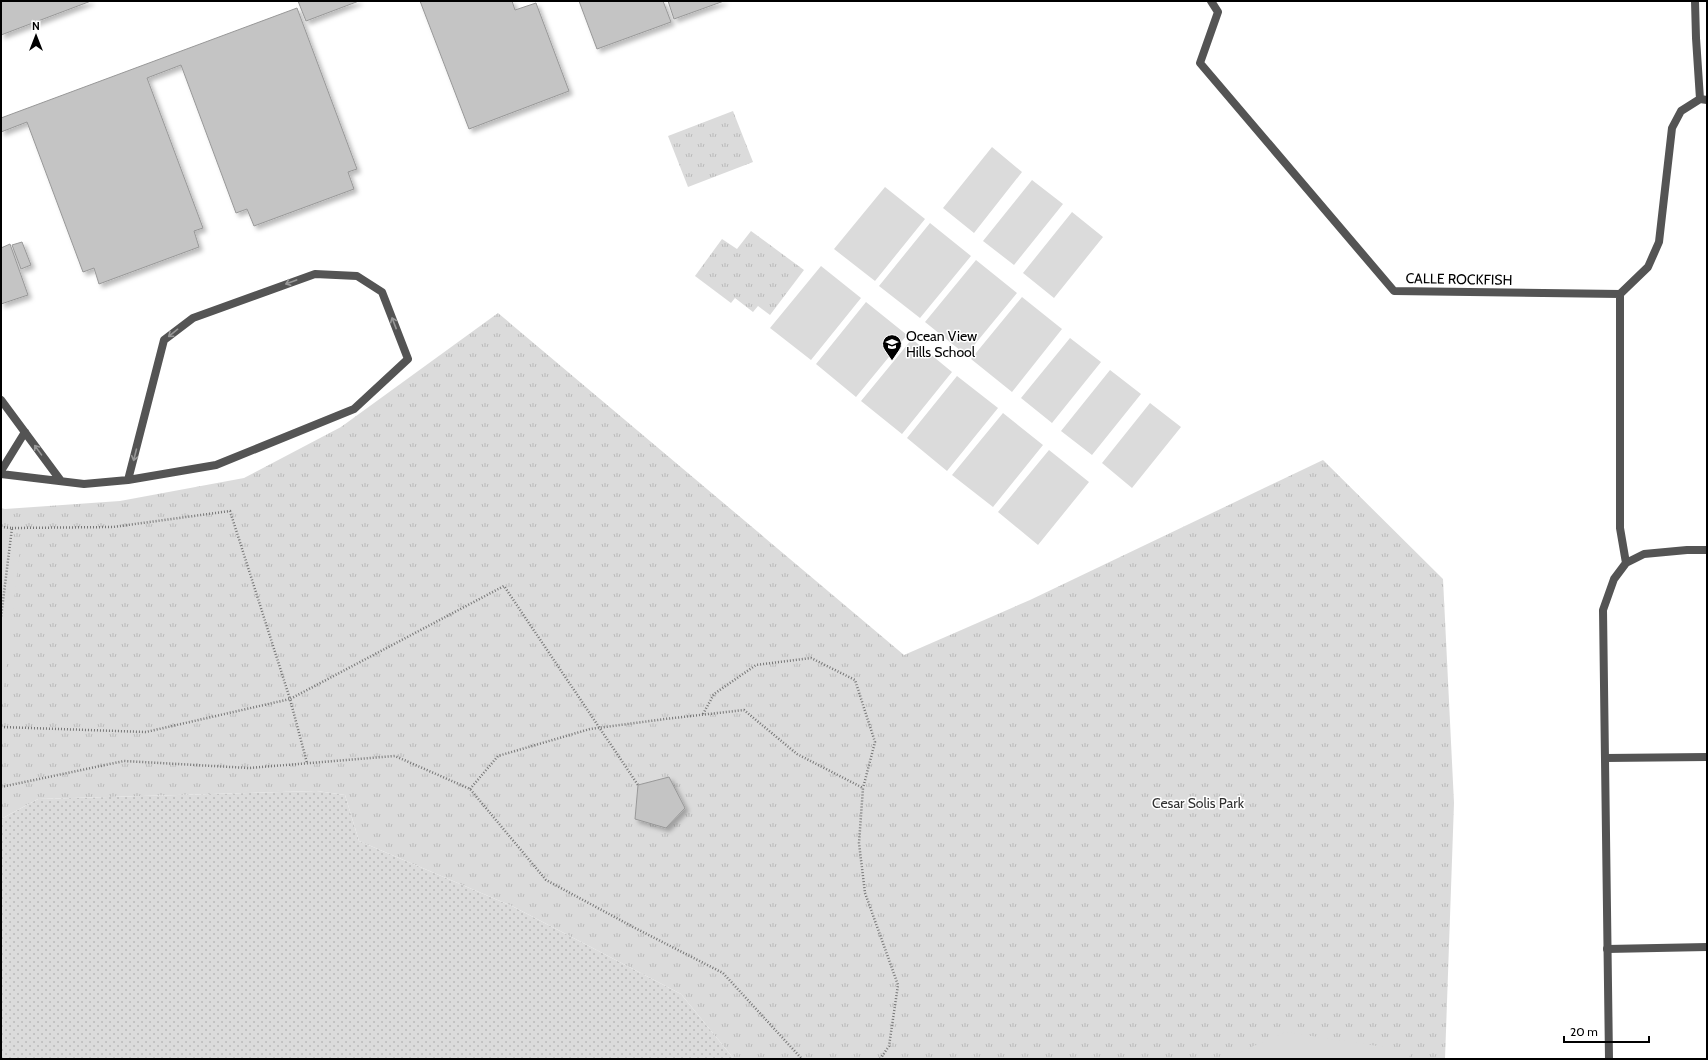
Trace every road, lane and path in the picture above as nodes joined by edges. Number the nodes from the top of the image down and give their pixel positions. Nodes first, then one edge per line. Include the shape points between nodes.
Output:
1 (1211, 1) edge
2 (1695, 1) edge
3 (1703, 100) edge
4 (1620, 294) junction
5 (1, 400) edge
6 (25, 432) junction
7 (1, 471) edge
8 (1, 474) edge
9 (128, 480) junction
10 (61, 481) junction
11 (1, 527) edge
12 (12, 528) junction
13 (1707, 550) edge
14 (1626, 562) junction
15 (1, 617) edge
16 (290, 699) junction
17 (703, 715) junction
18 (1, 727) edge
19 (600, 728) junction
20 (1707, 757) edge
21 (1605, 758) junction
22 (307, 763) junction
23 (638, 785) dead end
24 (1, 787) edge
25 (863, 788) junction
26 (470, 789) junction
27 (1707, 947) edge
28 (1607, 949) junction
29 (802, 1059) edge
30 (880, 1059) edge
31 (1609, 1059) edge

1 - 4 street, CALLE ROCKFISH via 1218,12 1200,63 1394,291
2 - 3 street
3 - 4 street via 1681,111 1672,128 1659,242 1648,267
4 - 14 street via 1620,528
5 - 6 street
6 - 7 street
10 -> 6 street
8 - 10 street
9 -> 9 street via 216,465 354,409 408,359 382,292 357,276 315,274 192,318 164,340
9 - 10 street via 84,484
11 - 12 path
12 - 15 path
12 - 16 path via 113,527 230,510
13 - 14 street via 1644,554
14 - 21 street via 1614,579 1603,610
16 - 18 path via 146,732
16 - 19 path via 504,586
16 - 22 path
17 - 19 path
17 - 25 path via 744,710 797,754
17 - 25 path via 714,694 756,665 811,658 855,680 875,742
19 - 23 path
19 - 26 path via 498,756
20 - 21 street
21 - 28 street
22 - 24 path via 249,768 124,761
22 - 26 path via 395,756
25 - 30 path via 859,843 865,893 898,985 889,1046
26 - 29 path via 546,880 722,973
27 - 28 street
28 - 31 street

